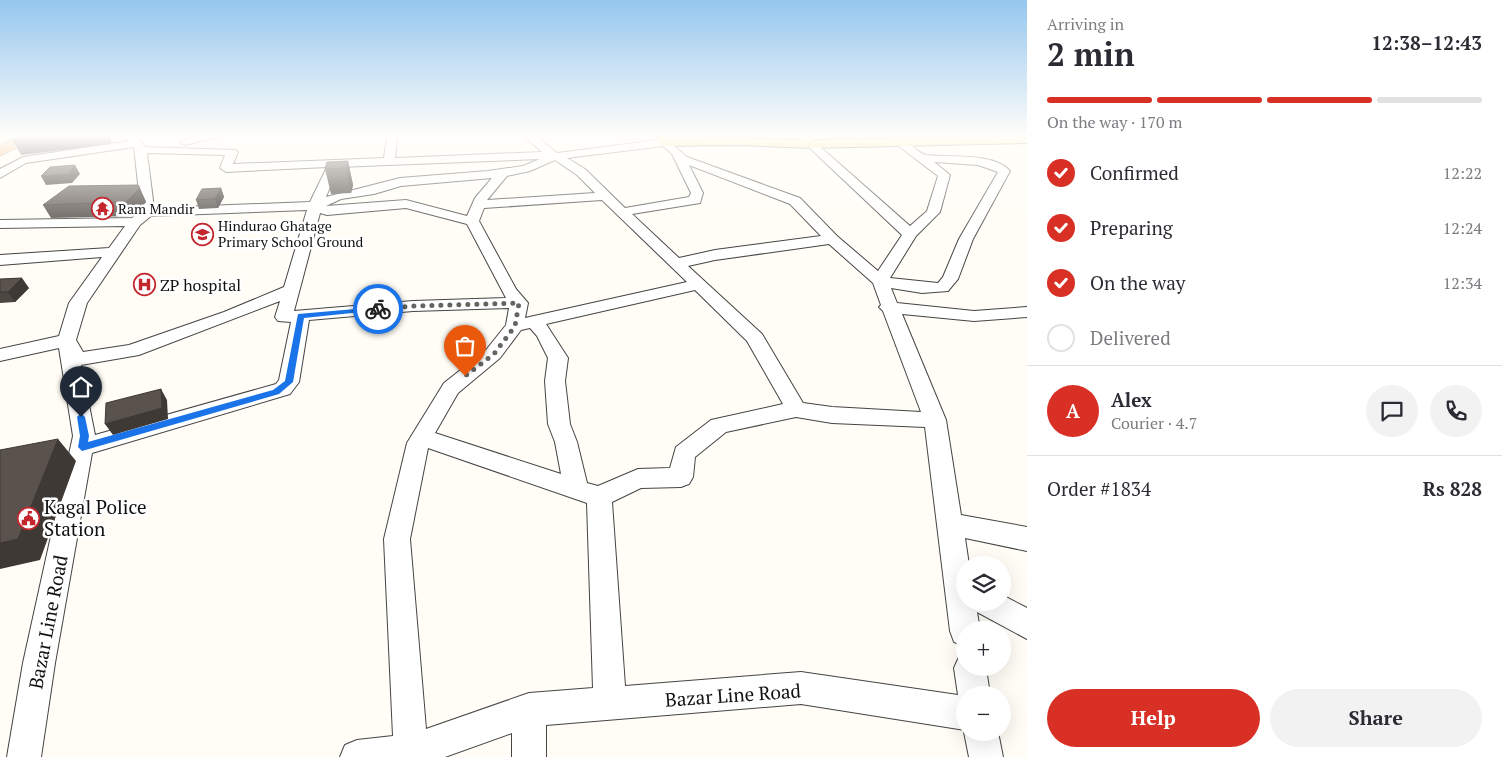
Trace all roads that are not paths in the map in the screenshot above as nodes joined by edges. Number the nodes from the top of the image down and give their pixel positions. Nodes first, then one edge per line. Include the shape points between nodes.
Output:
1 (141, 171) edge
2 (331, 171) edge
3 (513, 171) edge
4 (580, 171) edge
5 (686, 171) edge
6 (713, 171) edge
7 (841, 171) edge
8 (939, 171) edge
9 (1004, 171) edge
10 (503, 173) junction
11 (605, 196) junction
12 (479, 204) junction
13 (315, 206) junction
14 (148, 212) junction
15 (622, 212) junction
16 (472, 221) junction
17 (135, 222) junction
18 (0, 224) edge
19 (910, 234) junction
20 (832, 239) junction
21 (114, 252) junction
22 (0, 260) edge
23 (678, 263) junction
24 (880, 281) junction
25 (700, 284) junction
26 (292, 290) junction
27 (888, 307) junction
28 (1027, 312) edge
29 (301, 316) junction
30 (523, 317) junction
31 (67, 340) junction
32 (0, 355) edge
33 (796, 409) junction
34 (935, 420) junction
35 (422, 437) junction
36 (82, 447) junction
37 (588, 493) junction
38 (950, 524) junction
39 (1027, 540) edge
40 (956, 556) edge
41 (1003, 611) edge
42 (1027, 624) edge
43 (610, 703) junction
44 (529, 710) junction
45 (956, 712) edge
46 (983, 741) edge
47 (411, 752) junction
48 (24, 757) edge
49 (358, 757) edge
50 (529, 757) edge
51 (986, 757) edge

1 - 14 street
2 - 13 street
3 - 10 street
4 - 11 street
5 - 15 street via 697,193 695,200
6 - 20 street via 795,202
7 - 19 street
8 - 19 street via 944,175 933,212
9 - 24 street via 966,238 950,279 942,288
10 - 12 street
10 - 13 street via 400,182 338,196
11 - 12 street
11 - 15 street
12 - 16 street
13 - 14 street
13 - 16 street via 328,211 406,204
13 - 26 street
14 - 17 street
15 - 23 street
16 - 30 street
17 - 18 street
17 - 21 street
19 - 24 street
20 - 23 street
20 - 24 street
21 - 22 street
21 - 31 street via 78,303
23 - 25 street
24 - 27 street
25 - 30 street
25 - 33 street via 755,338
26 - 29 street via 284,317
26 - 31 street via 132,351 78,359
27 - 28 street via 974,316
27 - 34 street
29 - 30 street via 413,306
29 - 36 street via 289,382 283,389
30 - 35 street via 494,354 451,388
30 - 37 street via 545,334 558,358 555,381 559,424
31 - 32 street
31 - 36 street, Bazar Line Road via 84,436
33 - 34 street via 832,415
33 - 37 street via 719,426 684,454 681,477 638,479
34 - 38 street
35 - 37 street
35 - 47 street via 397,540
36 - 48 street, Bazar Line Road via 39,663
37 - 43 street
38 - 39 street
38 - 40 street
41 - 42 street
43 - 44 street, Bazar Line Road
43 - 45 street, Bazar Line Road via 800,688
44 - 47 street, Bazar Line Road
44 - 50 street
46 - 51 street
47 - 49 street, Bazar Line Road

